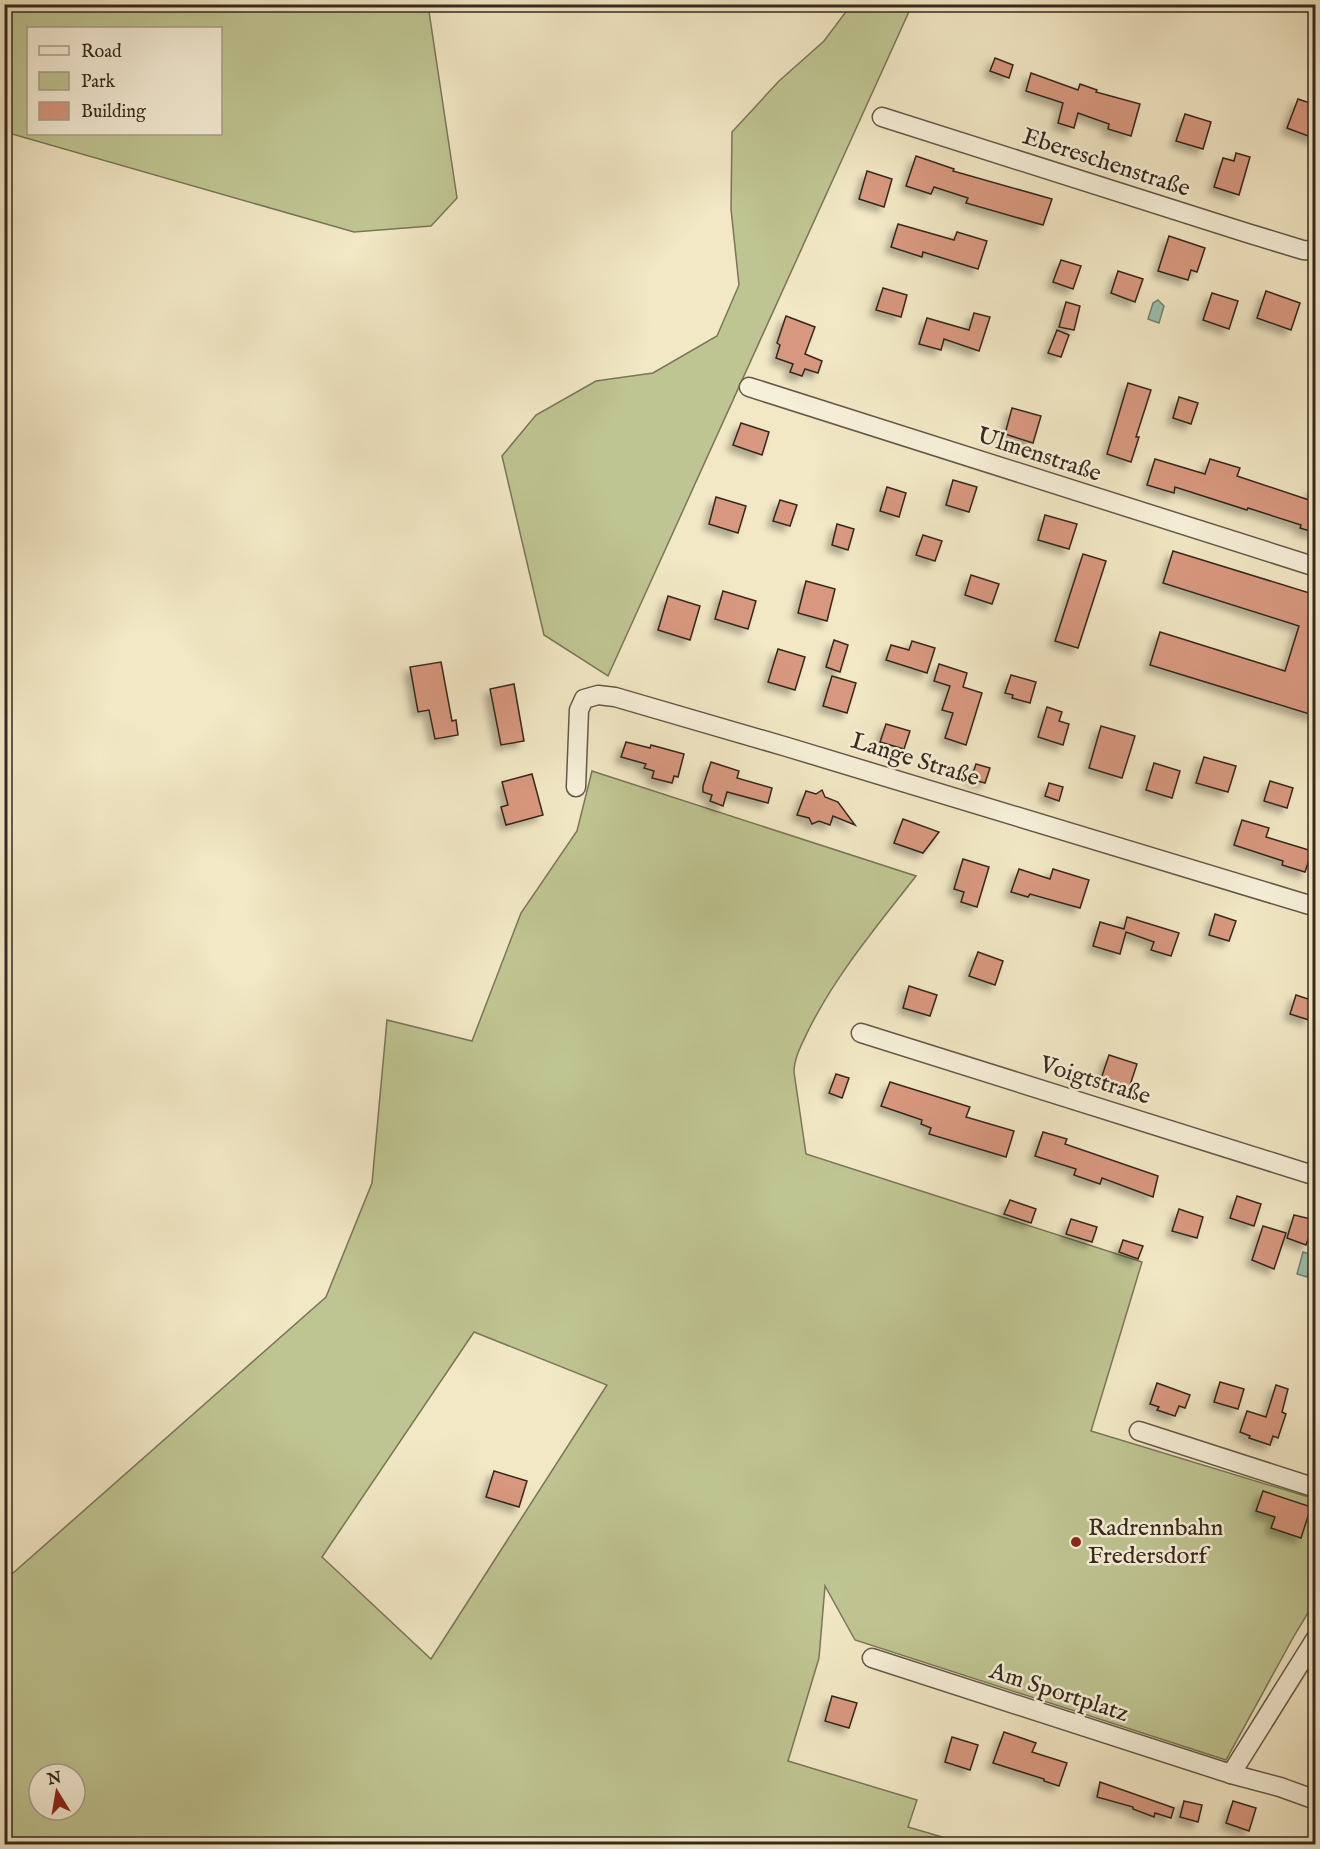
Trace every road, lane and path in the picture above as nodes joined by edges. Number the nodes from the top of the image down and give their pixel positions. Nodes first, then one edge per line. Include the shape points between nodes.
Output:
1 (882, 117) dead end
2 (1316, 251) edge
3 (749, 387) dead end
4 (1316, 567) edge
5 (576, 787) dead end
6 (1316, 907) edge
7 (861, 1033) dead end
8 (1316, 1176) edge
9 (1139, 1431) dead end
10 (1316, 1488) edge
11 (1316, 1638) edge
12 (872, 1658) dead end
13 (1231, 1774) junction
14 (1316, 1800) edge

1 - 2 street, Ebereschenstraße via 1233,229
3 - 4 street, Ulmenstraße
5 - 6 street, Lange Straße via 579,710 584,699 598,695 615,697
7 - 8 street, Voigtstraße
9 - 10 street
11 - 13 street
12 - 13 street, Am Sportplatz
13 - 14 street, Am Sportplatz

